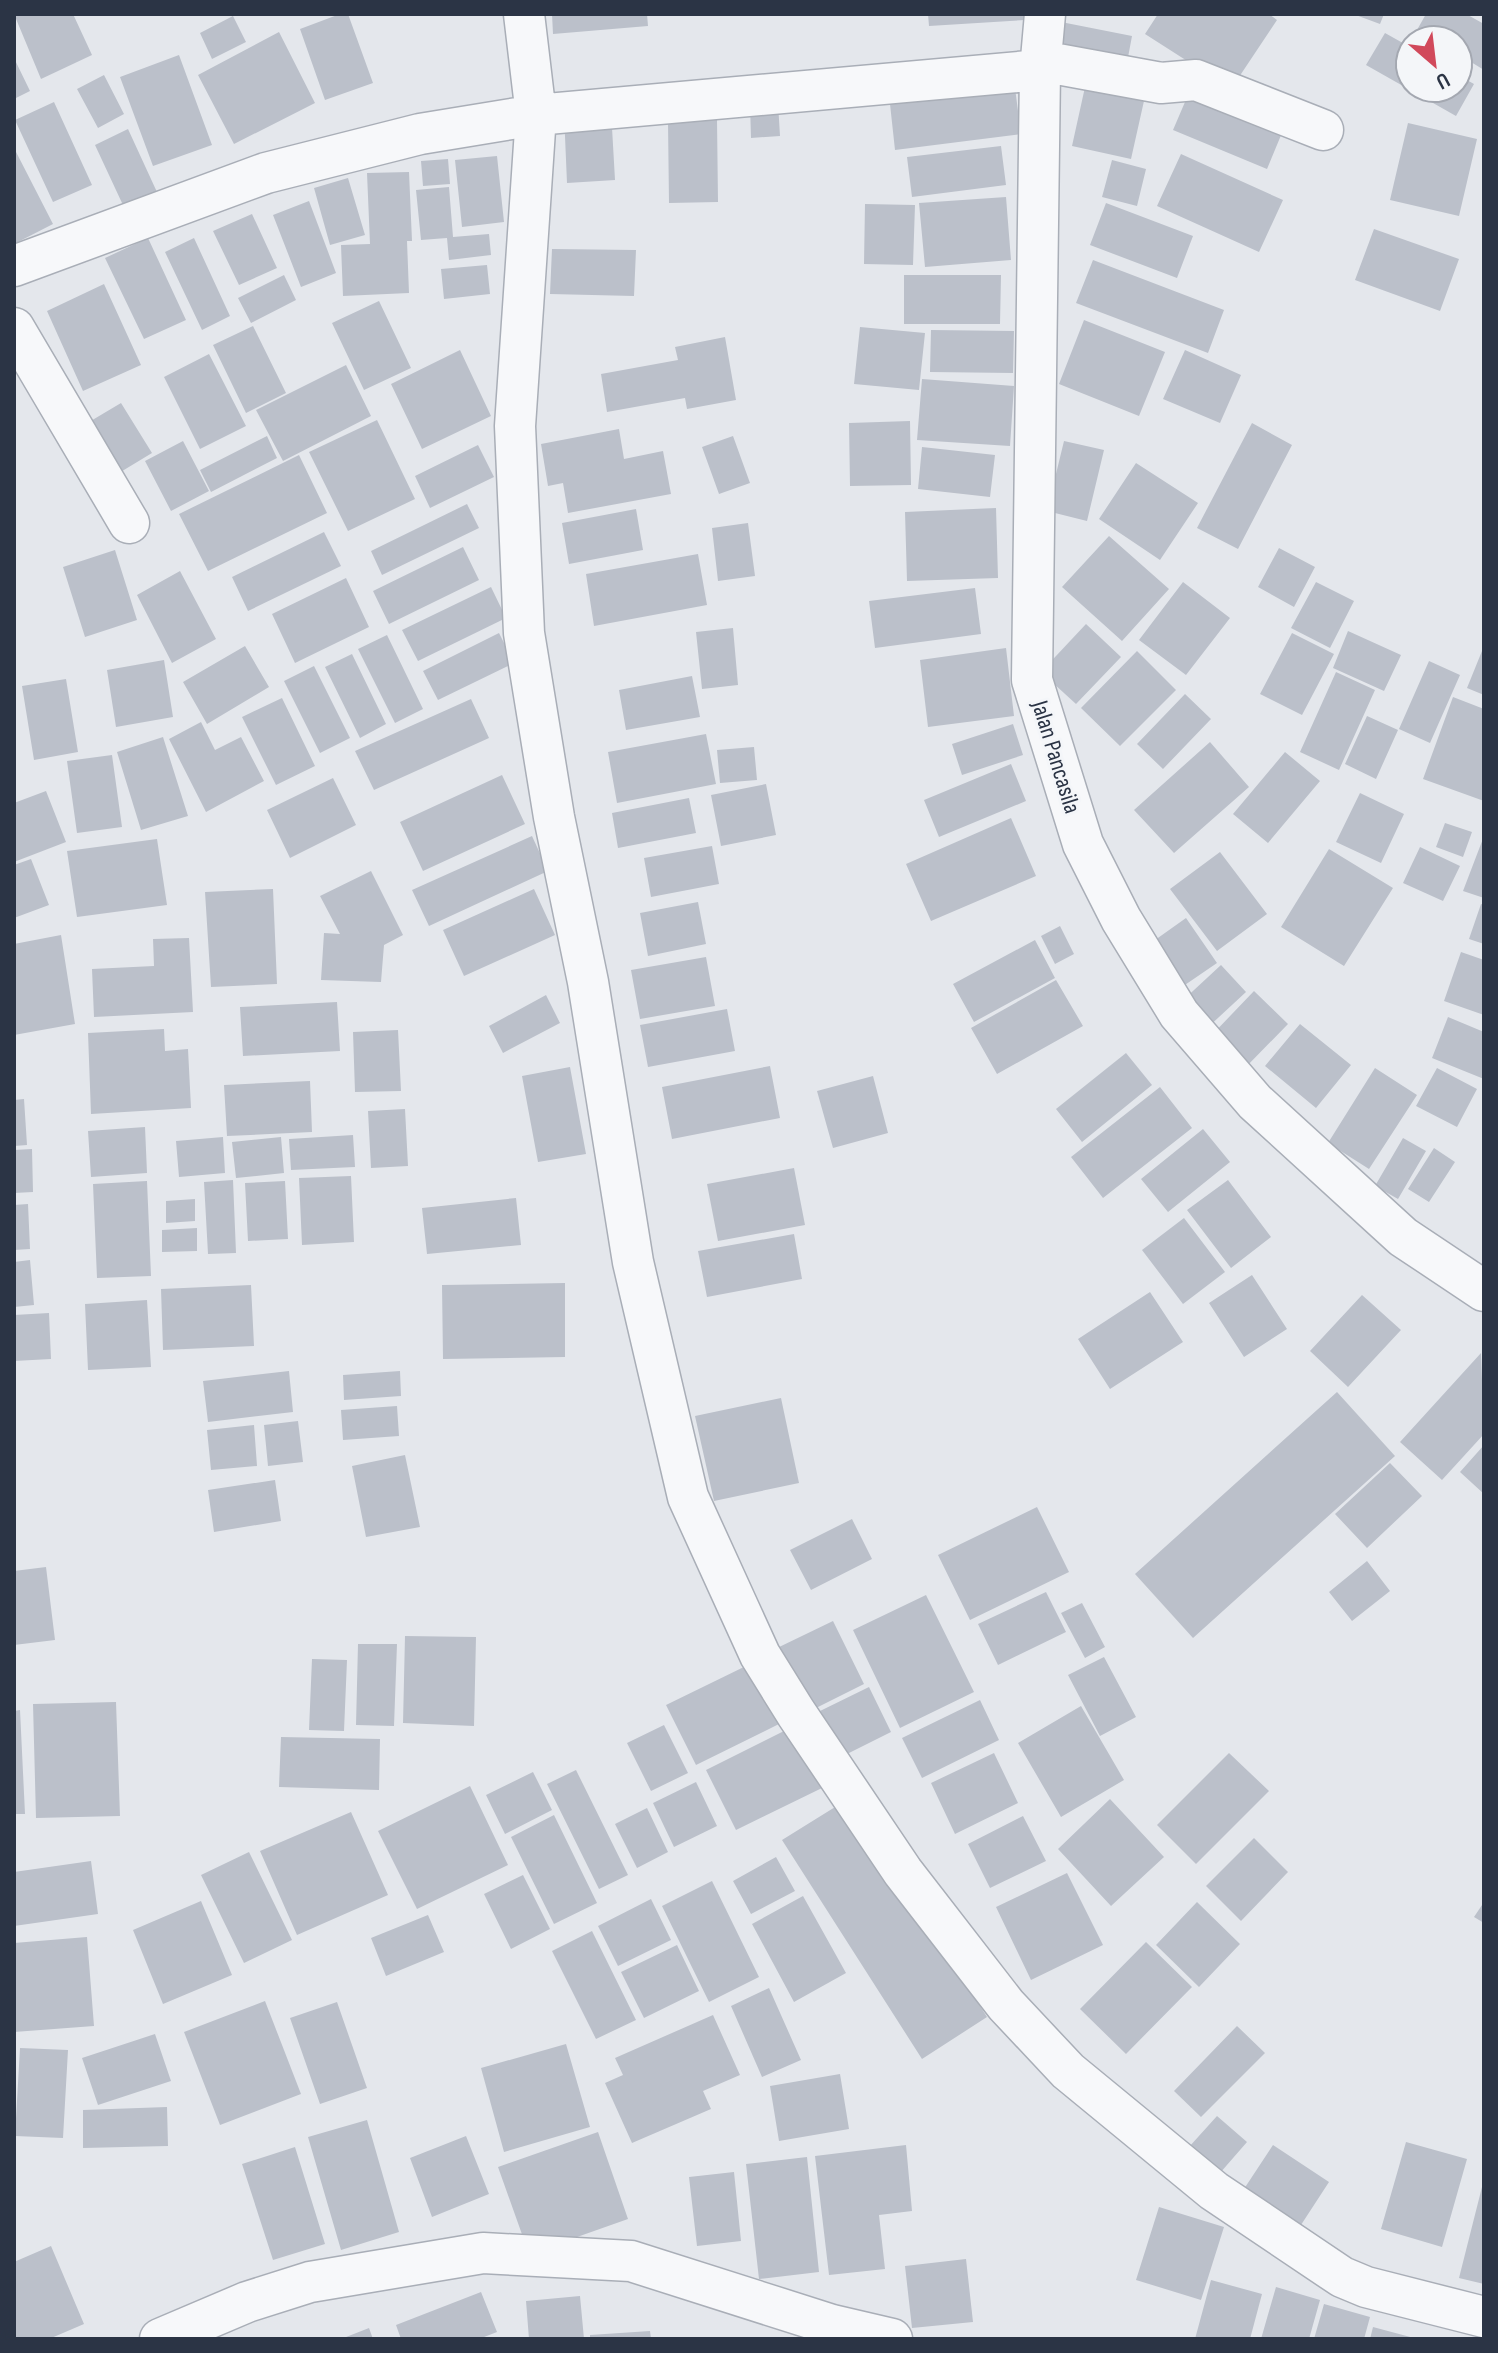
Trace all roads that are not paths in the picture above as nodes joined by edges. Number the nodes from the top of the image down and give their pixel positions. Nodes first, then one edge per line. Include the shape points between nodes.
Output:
1 (524, 14) edge
2 (1045, 14) edge
3 (1040, 65) junction
4 (536, 115) junction
5 (1323, 130) dead end
6 (14, 266) edge
7 (14, 328) edge
8 (129, 523) dead end
9 (1484, 1291) edge
10 (1484, 2317) edge
11 (160, 2339) edge
12 (892, 2339) edge

1 - 4 street
2 - 3 street, Jalan Pancasila
3 - 4 street
3 - 5 street via 1161,83 1196,80
3 - 9 street, Jalan Pancasila via 1032,680 1083,844 1179,1014 1255,1102 1403,1237
4 - 6 street via 420,134 266,173
4 - 10 street via 515,426 524,633 633,1262 688,1497 760,1655 796,1713 903,1872 1006,2005 1068,2071 1214,2191 1342,2277
7 - 8 street
11 - 12 street via 310,2282 483,2253 631,2261

